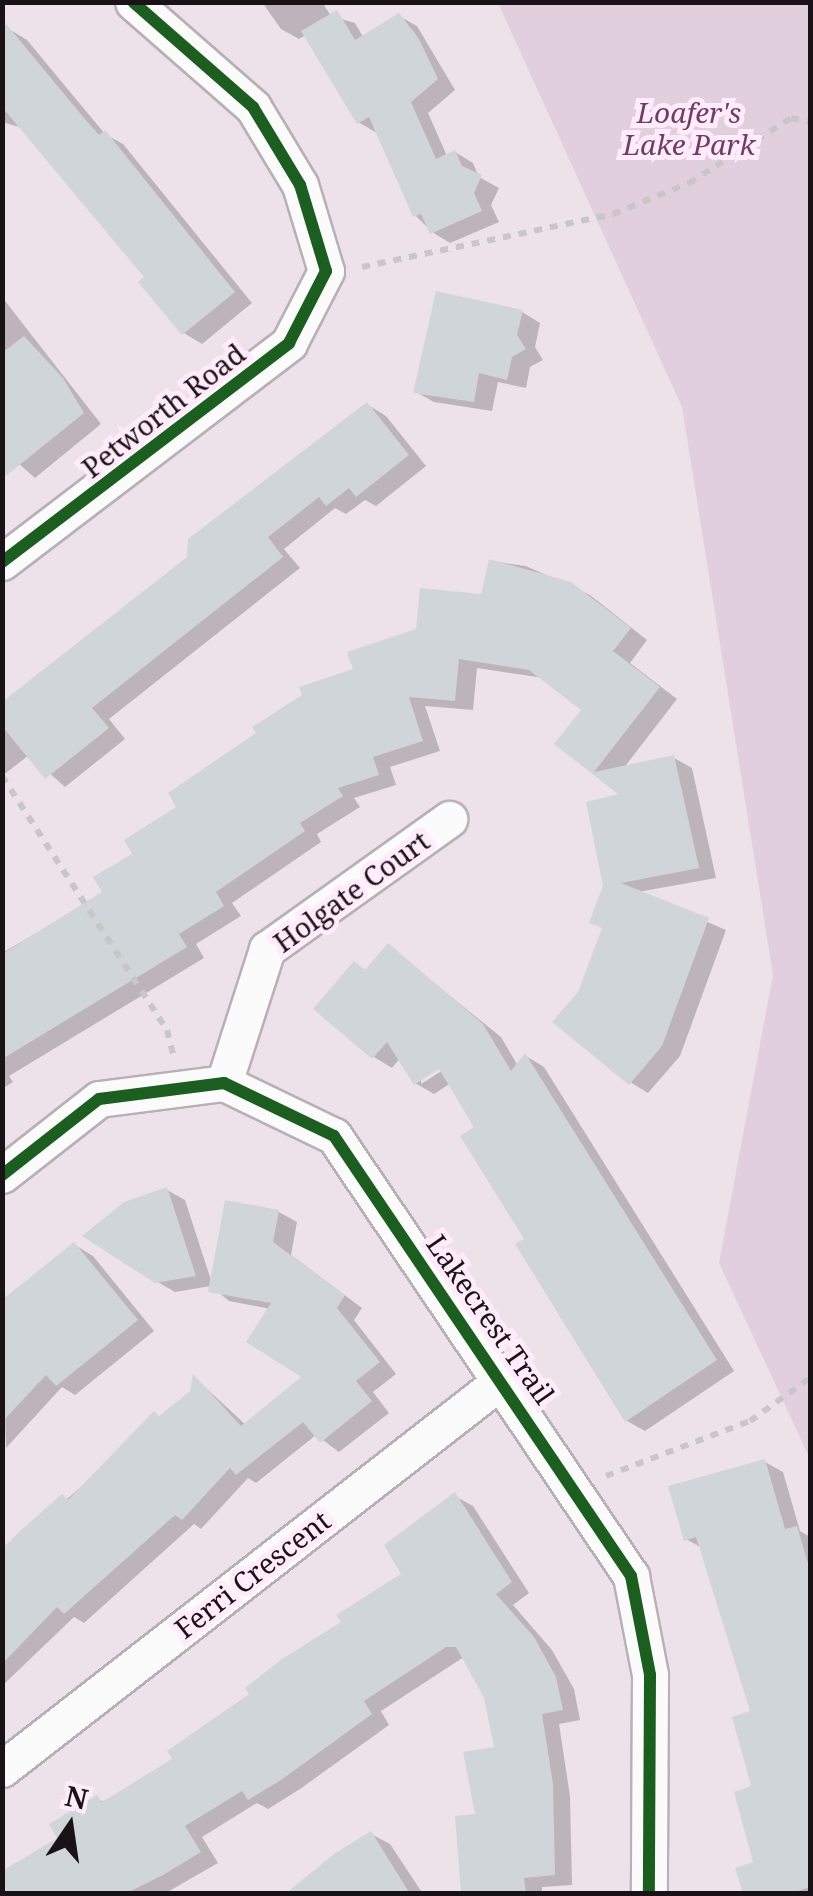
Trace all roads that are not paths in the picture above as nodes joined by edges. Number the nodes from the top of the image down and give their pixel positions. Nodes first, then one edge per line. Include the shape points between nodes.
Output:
1 (133, 2) edge
2 (2, 562) edge
3 (449, 819) dead end
4 (224, 1083) junction
5 (2, 1175) edge
6 (502, 1380) junction
7 (2, 1769) edge
8 (648, 1894) edge

1 - 2 street, Petworth Road via 253,107 300,185 326,271 289,343
3 - 4 street, Holgate Court via 267,949
4 - 5 street via 99,1100
4 - 6 street, Lakecrest Trail via 334,1136
6 - 7 street, Ferri Crescent
6 - 8 street, Lakecrest Trail via 631,1576 650,1674

